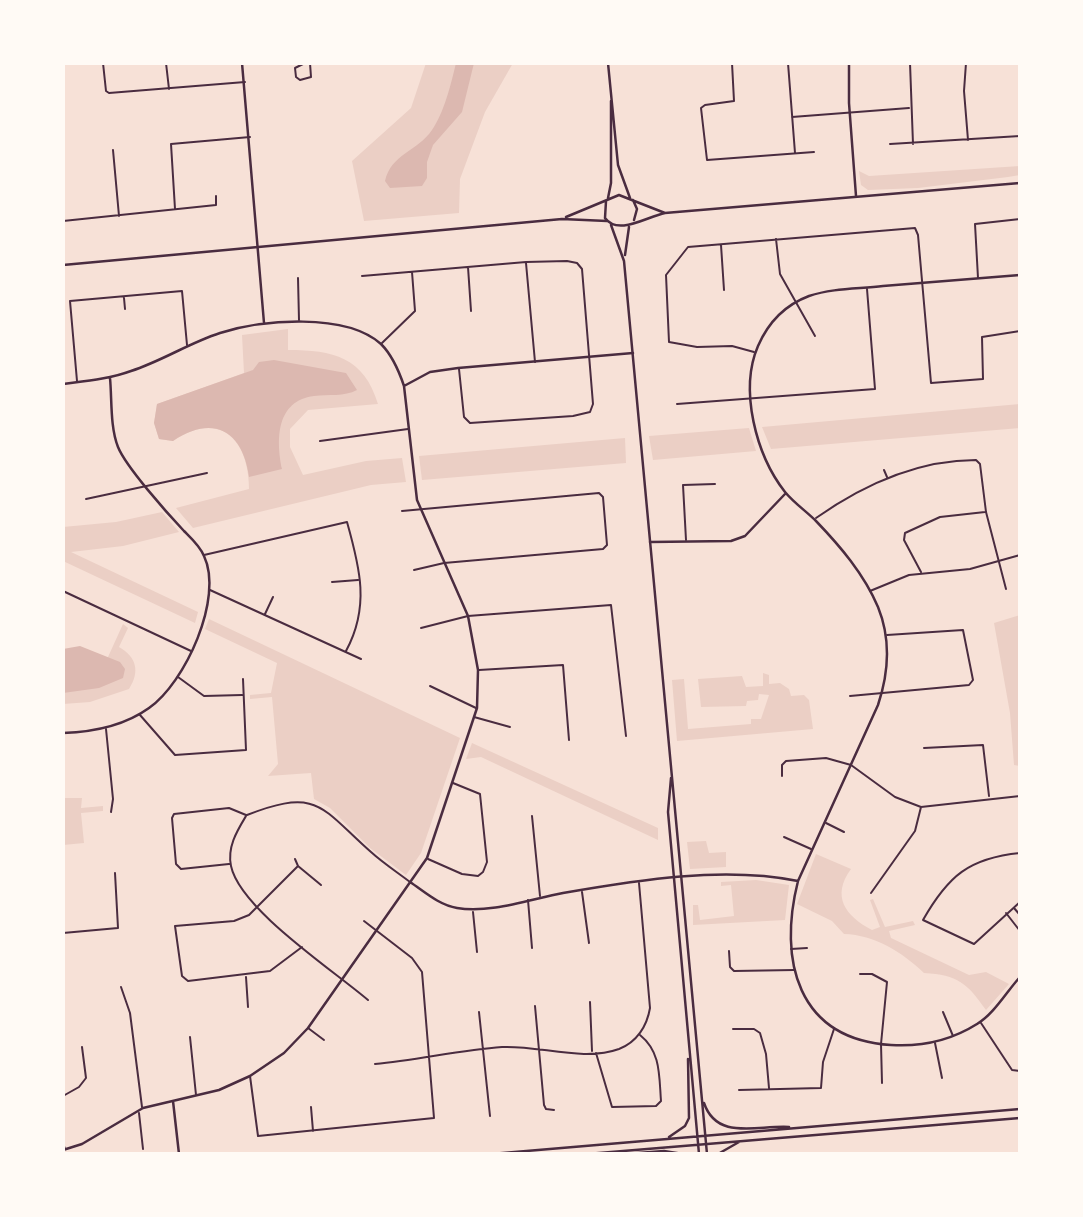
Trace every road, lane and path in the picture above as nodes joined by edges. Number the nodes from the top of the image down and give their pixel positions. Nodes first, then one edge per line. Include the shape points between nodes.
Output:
1 (103, 63) edge
2 (166, 63) edge
3 (242, 63) edge
4 (305, 63) edge
5 (310, 63) edge
6 (608, 63) edge
7 (732, 63) edge
8 (788, 63) edge
9 (849, 63) edge
10 (910, 63) edge
11 (966, 63) edge
12 (1020, 80) edge
13 (245, 82) junction
14 (169, 89) junction
15 (1020, 97) edge
16 (611, 101) junction
17 (909, 108) junction
18 (849, 113) junction
19 (792, 117) junction
20 (1020, 136) edge
21 (250, 137) junction
22 (968, 141) junction
23 (890, 145) dead end
24 (913, 145) junction
25 (113, 150) dead end
26 (814, 152) dead end
27 (795, 154) junction
28 (1020, 182) edge
29 (216, 196) dead end
30 (856, 196) junction
31 (631, 199) junction
32 (607, 200) junction
33 (175, 210) junction
34 (665, 213) junction
35 (119, 216) junction
36 (562, 219) junction
37 (1020, 219) edge
38 (63, 221) edge
39 (607, 221) junction
40 (633, 221) junction
41 (611, 225) junction
42 (629, 226) junction
43 (776, 239) junction
44 (721, 244) junction
45 (258, 248) junction
46 (624, 258) junction
47 (526, 262) junction
48 (63, 265) edge
49 (468, 265) junction
50 (412, 271) junction
51 (1020, 275) edge
52 (362, 276) dead end
53 (299, 278) dead end
54 (978, 278) junction
55 (923, 283) junction
56 (867, 288) junction
57 (724, 290) dead end
58 (124, 297) junction
59 (795, 303) junction
60 (125, 309) dead end
61 (471, 311) dead end
62 (299, 321) junction
63 (264, 323) junction
64 (1020, 331) edge
65 (815, 336) dead end
66 (380, 344) junction
67 (187, 346) junction
68 (633, 353) junction
69 (755, 353) junction
70 (590, 357) junction
71 (535, 362) junction
72 (458, 368) junction
73 (110, 378) junction
74 (77, 382) junction
75 (63, 384) edge
76 (404, 386) junction
77 (752, 400) junction
78 (677, 404) dead end
79 (409, 429) junction
80 (320, 441) dead end
81 (884, 470) dead end
82 (206, 473) dead end
83 (888, 478) junction
84 (715, 484) dead end
85 (148, 487) junction
86 (786, 493) junction
87 (86, 499) dead end
88 (419, 508) junction
89 (402, 511) dead end
90 (986, 512) junction
91 (814, 520) junction
92 (687, 540) junction
93 (650, 542) junction
94 (204, 555) junction
95 (1020, 555) edge
96 (998, 562) junction
97 (444, 563) junction
98 (414, 570) dead end
99 (921, 574) junction
100 (359, 580) junction
101 (332, 582) dead end
102 (1006, 589) dead end
103 (209, 590) junction
104 (64, 591) edge
105 (870, 591) junction
106 (63, 597) edge
107 (273, 597) dead end
108 (265, 615) junction
109 (468, 617) junction
110 (421, 628) dead end
111 (886, 635) junction
112 (191, 651) junction
113 (346, 651) junction
114 (360, 659) dead end
115 (478, 670) junction
116 (178, 677) junction
117 (243, 679) dead end
118 (430, 686) dead end
119 (881, 693) junction
120 (243, 695) junction
121 (850, 696) dead end
122 (477, 709) junction
123 (140, 715) junction
124 (474, 717) junction
125 (106, 727) junction
126 (510, 727) dead end
127 (63, 733) edge
128 (626, 736) dead end
129 (569, 740) dead end
130 (924, 748) dead end
131 (851, 765) junction
132 (672, 775) junction
133 (782, 776) dead end
134 (453, 783) junction
135 (1020, 796) edge
136 (989, 797) junction
137 (921, 807) junction
138 (111, 812) dead end
139 (246, 816) junction
140 (532, 816) dead end
141 (824, 823) junction
142 (844, 832) dead end
143 (784, 837) dead end
144 (813, 849) junction
145 (1020, 853) edge
146 (426, 858) junction
147 (295, 859) dead end
148 (230, 864) junction
149 (298, 866) junction
150 (115, 873) dead end
151 (674, 879) junction
152 (682, 879) junction
153 (798, 881) junction
154 (410, 882) junction
155 (639, 883) junction
156 (321, 885) dead end
157 (582, 890) junction
158 (871, 892) dead end
159 (540, 897) junction
160 (528, 900) junction
161 (1020, 902) edge
162 (256, 905) junction
163 (1013, 906) junction
164 (472, 910) junction
165 (1005, 912) junction
166 (1020, 915) edge
167 (364, 921) dead end
168 (376, 931) junction
169 (1020, 931) edge
170 (63, 933) edge
171 (589, 943) dead end
172 (302, 947) junction
173 (532, 948) dead end
174 (807, 948) dead end
175 (791, 949) junction
176 (729, 951) dead end
177 (477, 952) dead end
178 (794, 970) junction
179 (860, 974) dead end
180 (246, 976) junction
181 (1020, 977) edge
182 (342, 978) junction
183 (121, 987) dead end
184 (368, 1000) dead end
185 (590, 1002) dead end
186 (535, 1006) dead end
187 (248, 1007) dead end
188 (943, 1012) dead end
189 (479, 1013) dead end
190 (981, 1022) junction
191 (308, 1028) junction
192 (733, 1029) dead end
193 (834, 1029) junction
194 (640, 1034) junction
195 (190, 1037) dead end
196 (953, 1037) junction
197 (324, 1040) dead end
198 (935, 1042) junction
199 (881, 1044) junction
200 (82, 1047) dead end
201 (689, 1047) junction
202 (538, 1048) junction
203 (484, 1049) junction
204 (594, 1052) junction
205 (429, 1059) junction
206 (375, 1064) dead end
207 (1020, 1071) edge
208 (250, 1076) junction
209 (942, 1078) dead end
210 (882, 1083) dead end
211 (769, 1089) junction
212 (739, 1090) dead end
213 (63, 1096) edge
214 (196, 1096) junction
215 (702, 1098) junction
216 (173, 1101) junction
217 (311, 1107) dead end
218 (143, 1108) junction
219 (1020, 1109) edge
220 (138, 1110) junction
221 (554, 1110) dead end
222 (490, 1116) dead end
223 (1020, 1118) edge
224 (799, 1128) junction
225 (313, 1132) junction
226 (705, 1135) junction
227 (697, 1136) junction
228 (659, 1139) junction
229 (744, 1140) junction
230 (63, 1143) edge
231 (698, 1144) junction
232 (706, 1144) junction
233 (143, 1149) dead end
234 (64, 1150) edge
235 (611, 1152) junction
236 (179, 1154) edge
237 (491, 1154) edge
238 (587, 1154) edge
239 (625, 1154) edge
240 (683, 1154) edge
241 (699, 1154) edge
242 (707, 1154) edge
243 (718, 1154) edge

1 - 14 street via 106,91
2 - 14 street
3 - 13 street
4 - 5 street via 295,68 300,80 311,77
6 - 16 street
7 - 27 street via 734,101 705,105 701,110 707,160
8 - 19 street
9 - 18 street
10 - 17 street
11 - 22 street
12 - 15 street
13 - 14 street
13 - 21 street
16 - 31 street via 618,165
16 - 32 street
17 - 18 street
17 - 24 street
18 - 19 street
18 - 30 street
19 - 27 street
20 - 22 street
21 - 33 street via 171,144
21 - 45 street
22 - 24 street
23 - 24 street
25 - 35 street
26 - 27 street
28 - 30 street
29 - 33 street via 216,205
30 - 34 street
31 - 32 street via 619,195
31 - 34 street
31 - 40 street via 637,212
32 - 36 street
32 - 39 street via 603,210
33 - 35 street
34 - 40 street
35 - 38 street
36 - 39 street
36 - 45 street
37 - 54 street via 975,224
39 - 41 street
40 - 42 street
41 - 42 street
41 - 46 street
42 - 46 street
43 - 44 street
43 - 55 street via 917,230
43 - 59 street via 780,274
44 - 57 street
44 - 69 street via 688,247 666,275 671,344 732,346
45 - 48 street
45 - 63 street
46 - 68 street
47 - 49 street
47 - 70 street via 567,261 582,269
47 - 71 street
49 - 50 street
49 - 61 street
50 - 52 street
50 - 66 street via 415,311
51 - 54 street
53 - 62 street
54 - 55 street
55 - 56 street
55 - 64 street via 931,383 984,379 982,337
56 - 59 street via 823,292
56 - 77 street via 875,389
58 - 60 street
58 - 67 street via 183,291
58 - 74 street via 70,301
59 - 65 street
59 - 69 street via 773,321
62 - 63 street
62 - 66 street via 321,322
63 - 67 street
66 - 76 street via 399,370
67 - 73 street
68 - 70 street
68 - 93 street
69 - 77 street
70 - 71 street
70 - 72 street via 593,404 590,412 573,416 470,423 464,417
71 - 72 street
72 - 76 street via 430,372
73 - 74 street
73 - 85 street via 118,447
74 - 75 street
76 - 79 street
77 - 78 street
77 - 86 street via 758,435
79 - 80 street
79 - 88 street
81 - 83 street
82 - 85 street
83 - 90 street via 930,464 979,462
83 - 91 street
84 - 92 street via 683,485
85 - 87 street
85 - 94 street
86 - 91 street
86 - 92 street via 744,536 710,544
88 - 89 street
88 - 97 street
88 - 97 street via 603,497 607,545 603,549
90 - 96 street
90 - 99 street via 940,517 908,531 904,536
91 - 105 street
92 - 93 street
93 - 132 street
94 - 100 street via 347,522
94 - 103 street
95 - 96 street
96 - 99 street
96 - 102 street
97 - 98 street
97 - 109 street
99 - 105 street
100 - 101 street
100 - 113 street via 362,613
103 - 108 street
103 - 112 street
104 - 106 street
104 - 112 street
105 - 111 street
107 - 108 street
108 - 113 street
109 - 110 street
109 - 115 street
109 - 128 street via 611,605
111 - 119 street
111 - 119 street via 963,630 973,677 971,684
112 - 116 street
113 - 114 street
115 - 122 street
115 - 129 street via 563,665
116 - 120 street via 204,696
116 - 123 street via 163,698
117 - 120 street
118 - 122 street
119 - 121 street
119 - 131 street
120 - 123 street via 246,750 169,752
122 - 124 street
123 - 125 street
124 - 126 street
124 - 134 street
125 - 127 street
125 - 138 street
130 - 136 street via 983,745
131 - 133 street via 826,758 786,761
131 - 137 street via 895,797
131 - 141 street
132 - 151 street via 668,812
132 - 152 street
134 - 146 street
134 - 146 street via 480,794 487,862 478,876
135 - 136 street
136 - 137 street
137 - 158 street via 915,831
139 - 148 street via 232,840
139 - 148 street via 229,808 174,814 172,818 176,864 181,869
139 - 154 street via 275,804 314,803
140 - 159 street
141 - 142 street
141 - 144 street
143 - 144 street
144 - 153 street
145 - 165 street via 970,864 937,896 923,920 974,944
146 - 154 street
147 - 149 street
148 - 162 street via 240,888
149 - 156 street
149 - 162 street
150 - 170 street via 118,928
151 - 152 street
151 - 155 street
151 - 201 street
152 - 153 street via 763,874
152 - 215 street
153 - 175 street via 789,929
154 - 164 street via 440,903
154 - 168 street
155 - 157 street
155 - 194 street via 650,1004
157 - 159 street
157 - 171 street
159 - 160 street
160 - 164 street
160 - 173 street
161 - 163 street
162 - 172 street
162 - 180 street via 249,915 234,921 175,926 182,976 188,981
163 - 165 street
163 - 166 street
164 - 177 street
165 - 169 street
167 - 168 street
168 - 182 street
168 - 205 street via 412,958 422,972
172 - 180 street via 270,971
172 - 182 street
174 - 175 street
175 - 178 street
176 - 178 street via 734,971
178 - 193 street via 807,1004
179 - 199 street via 887,982
180 - 187 street
181 - 190 street
182 - 184 street
182 - 191 street
183 - 218 street via 130,1013
185 - 204 street
186 - 202 street
188 - 196 street
189 - 203 street
190 - 196 street
190 - 207 street via 1015,1072
191 - 197 street
191 - 208 street via 284,1053
192 - 211 street via 760,1032
193 - 199 street
193 - 211 street via 823,1062 821,1087
194 - 204 street via 619,1049
194 - 204 street via 657,1057 661,1101 656,1106 612,1107
195 - 214 street
196 - 198 street
198 - 199 street
198 - 209 street
199 - 210 street
200 - 213 street via 86,1078
201 - 227 street
201 - 228 street via 689,1118 677,1133
202 - 203 street
202 - 204 street
202 - 221 street via 544,1105
203 - 205 street
203 - 222 street
205 - 206 street
205 - 225 street via 434,1118
208 - 214 street
208 - 225 street via 258,1136
211 - 212 street
214 - 216 street
215 - 224 street via 711,1119 725,1129
215 - 226 street
216 - 218 street
216 - 236 street
217 - 225 street
218 - 220 street
219 - 224 street
220 - 233 street
220 - 234 street
223 - 229 street
224 - 226 street
226 - 227 street
226 - 232 street
227 - 228 street
227 - 231 street
228 - 237 street
229 - 232 street
229 - 243 street
230 - 234 street
231 - 232 street
231 - 235 street
231 - 241 street
232 - 242 street
235 - 238 street
235 - 239 street
239 - 240 street

